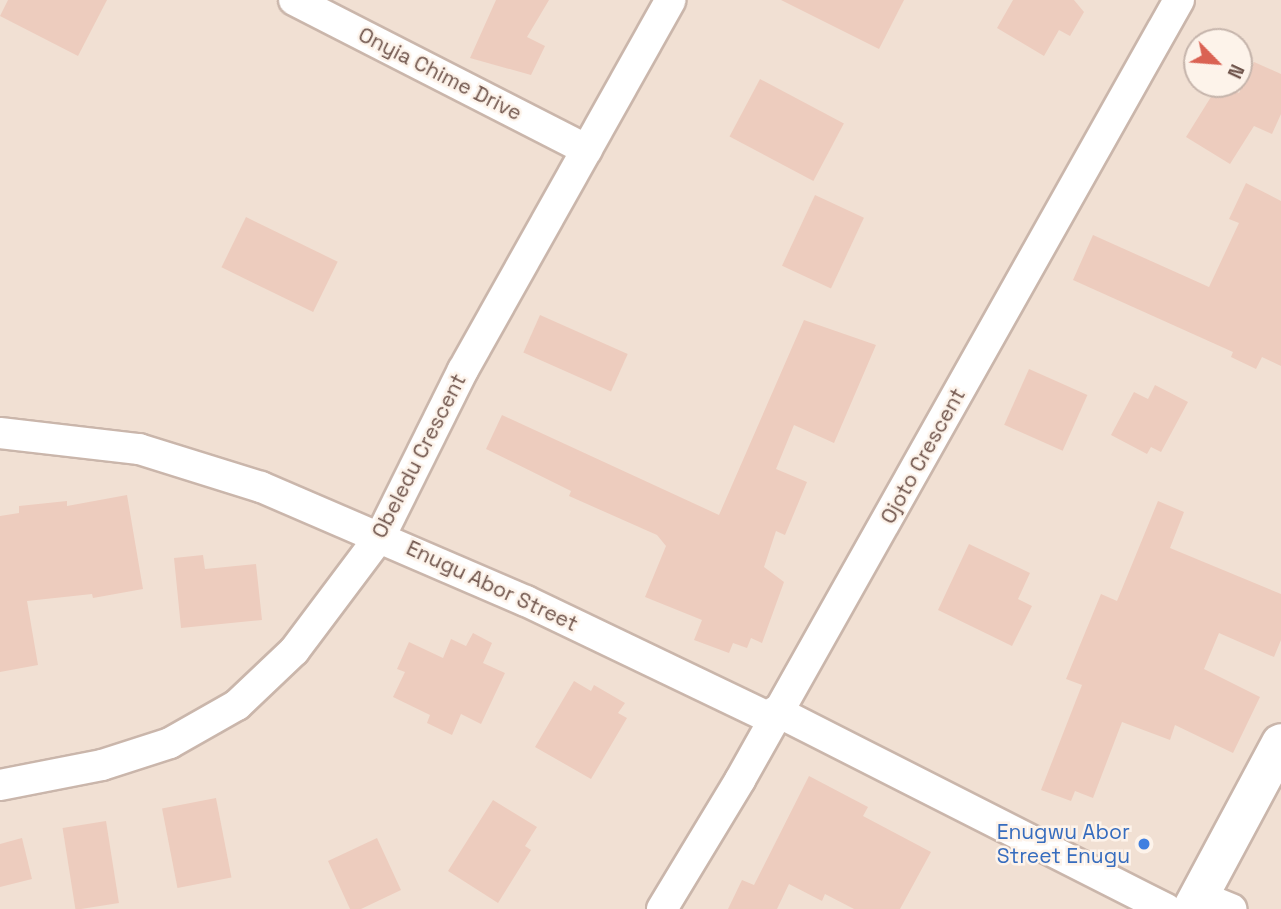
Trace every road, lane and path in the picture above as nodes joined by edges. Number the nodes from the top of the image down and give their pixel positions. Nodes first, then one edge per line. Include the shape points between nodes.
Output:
1 (294, 0) edge
2 (671, 0) edge
3 (1179, 0) edge
4 (587, 150) junction
5 (0, 433) edge
6 (381, 535) junction
7 (774, 715) junction
8 (1281, 743) edge
9 (0, 785) edge
10 (1197, 906) edge
11 (662, 909) edge

1 - 4 street, Onyia Chime Drive
2 - 4 street, Obeledu Crescent
3 - 7 street, Ojoto Crescent
4 - 6 street, Obeledu Crescent via 463,370
5 - 6 street, Enugu Abor Street via 151,452 225,474
6 - 7 street, Enugu Abor Street
6 - 9 street, Obeledu Crescent via 294,651 222,716 151,750 102,765
7 - 10 street, Enugu Abor Street
7 - 11 street, Ojoto Crescent
8 - 10 main road

